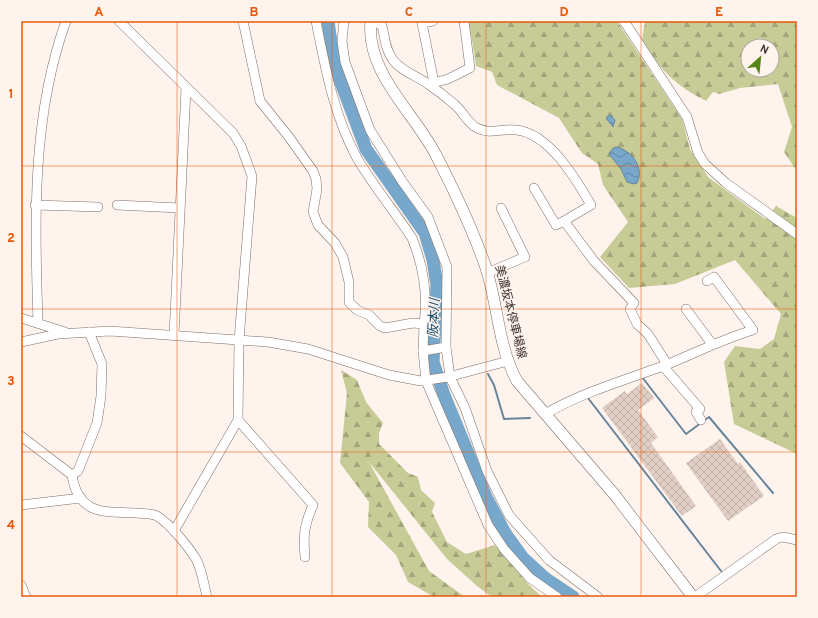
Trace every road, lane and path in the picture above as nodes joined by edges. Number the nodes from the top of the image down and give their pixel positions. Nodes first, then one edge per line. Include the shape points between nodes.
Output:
1 (66, 21) edge
2 (119, 21) edge
3 (243, 21) edge
4 (316, 21) edge
5 (344, 21) edge
6 (371, 21) edge
7 (375, 21) edge
8 (433, 21) edge
9 (464, 21) edge
10 (624, 21) edge
11 (431, 83) junction
12 (186, 89) junction
13 (534, 188) dead end
14 (35, 205) junction
15 (117, 205) dead end
16 (98, 207) dead end
17 (179, 208) junction
18 (501, 208) dead end
19 (564, 221) junction
20 (797, 234) edge
21 (487, 273) junction
22 (706, 281) dead end
23 (686, 309) dead end
24 (21, 318) edge
25 (38, 323) junction
26 (424, 324) junction
27 (89, 332) junction
28 (69, 333) junction
29 (174, 335) junction
30 (239, 340) junction
31 (21, 342) edge
32 (712, 344) junction
33 (446, 347) junction
34 (423, 351) junction
35 (508, 361) junction
36 (665, 365) junction
37 (449, 377) junction
38 (428, 380) junction
39 (545, 414) junction
40 (238, 420) junction
41 (701, 420) dead end
42 (21, 436) edge
43 (72, 474) junction
44 (81, 498) junction
45 (21, 505) edge
46 (174, 531) junction
47 (797, 540) edge
48 (305, 557) dead end
49 (21, 585) edge
50 (26, 597) edge
51 (207, 597) edge
52 (557, 597) edge
53 (598, 597) edge
54 (694, 597) edge

1 - 14 street via 51,70 39,150
2 - 12 street
3 - 26 street via 260,101 314,174 316,189 313,212 318,225 335,243 343,257 349,282 349,302 386,328 413,323
4 - 26 street via 332,91 342,124 357,158 412,238 418,252 426,300
5 - 33 street via 342,41 345,62 370,130 402,182 428,217 447,267
6 - 21 main road, 美濃坂本停車場線 via 376,59 437,157
7 - 11 street via 382,26 386,48 397,65
8 - 11 street via 422,23
9 - 11 street via 470,68 448,79
10 - 20 street via 687,118 698,153 706,164 744,196
11 - 19 street via 478,128 489,132 528,132 545,143 568,170 591,205
12 - 17 street
12 - 30 street via 233,133 241,146 252,176
13 - 19 street via 556,225
14 - 16 street
14 - 25 street
15 - 17 street
17 - 29 street
18 - 21 street via 525,257
19 - 36 street via 594,261 634,303 630,309 637,324 648,334
21 - 35 main road, 美濃坂本停車場線
22 - 32 street via 714,277 753,330
23 - 32 street
24 - 25 street
25 - 28 street
26 - 34 street
27 - 28 street
27 - 29 street
27 - 43 street via 102,364 101,396 95,428 78,471
28 - 31 street
29 - 30 street
30 - 38 street via 291,345 408,380
30 - 40 street
32 - 36 street
33 - 34 street
33 - 37 street
34 - 38 street
35 - 37 street
35 - 39 main road, 美濃坂本停車場線 via 522,388
36 - 39 street via 612,383
36 - 41 street via 700,409 696,412
37 - 38 street
37 - 53 street via 465,408 487,470 508,515 549,560
38 - 52 street via 488,525 504,550 530,578
39 - 54 main road, 美濃坂本停車場線 via 609,488
40 - 46 street
40 - 48 street via 313,505 303,537
42 - 43 street
43 - 44 street
44 - 45 street
44 - 46 street via 96,510 156,516
46 - 51 street via 196,560
47 - 54 street via 783,537 776,539
49 - 50 street

